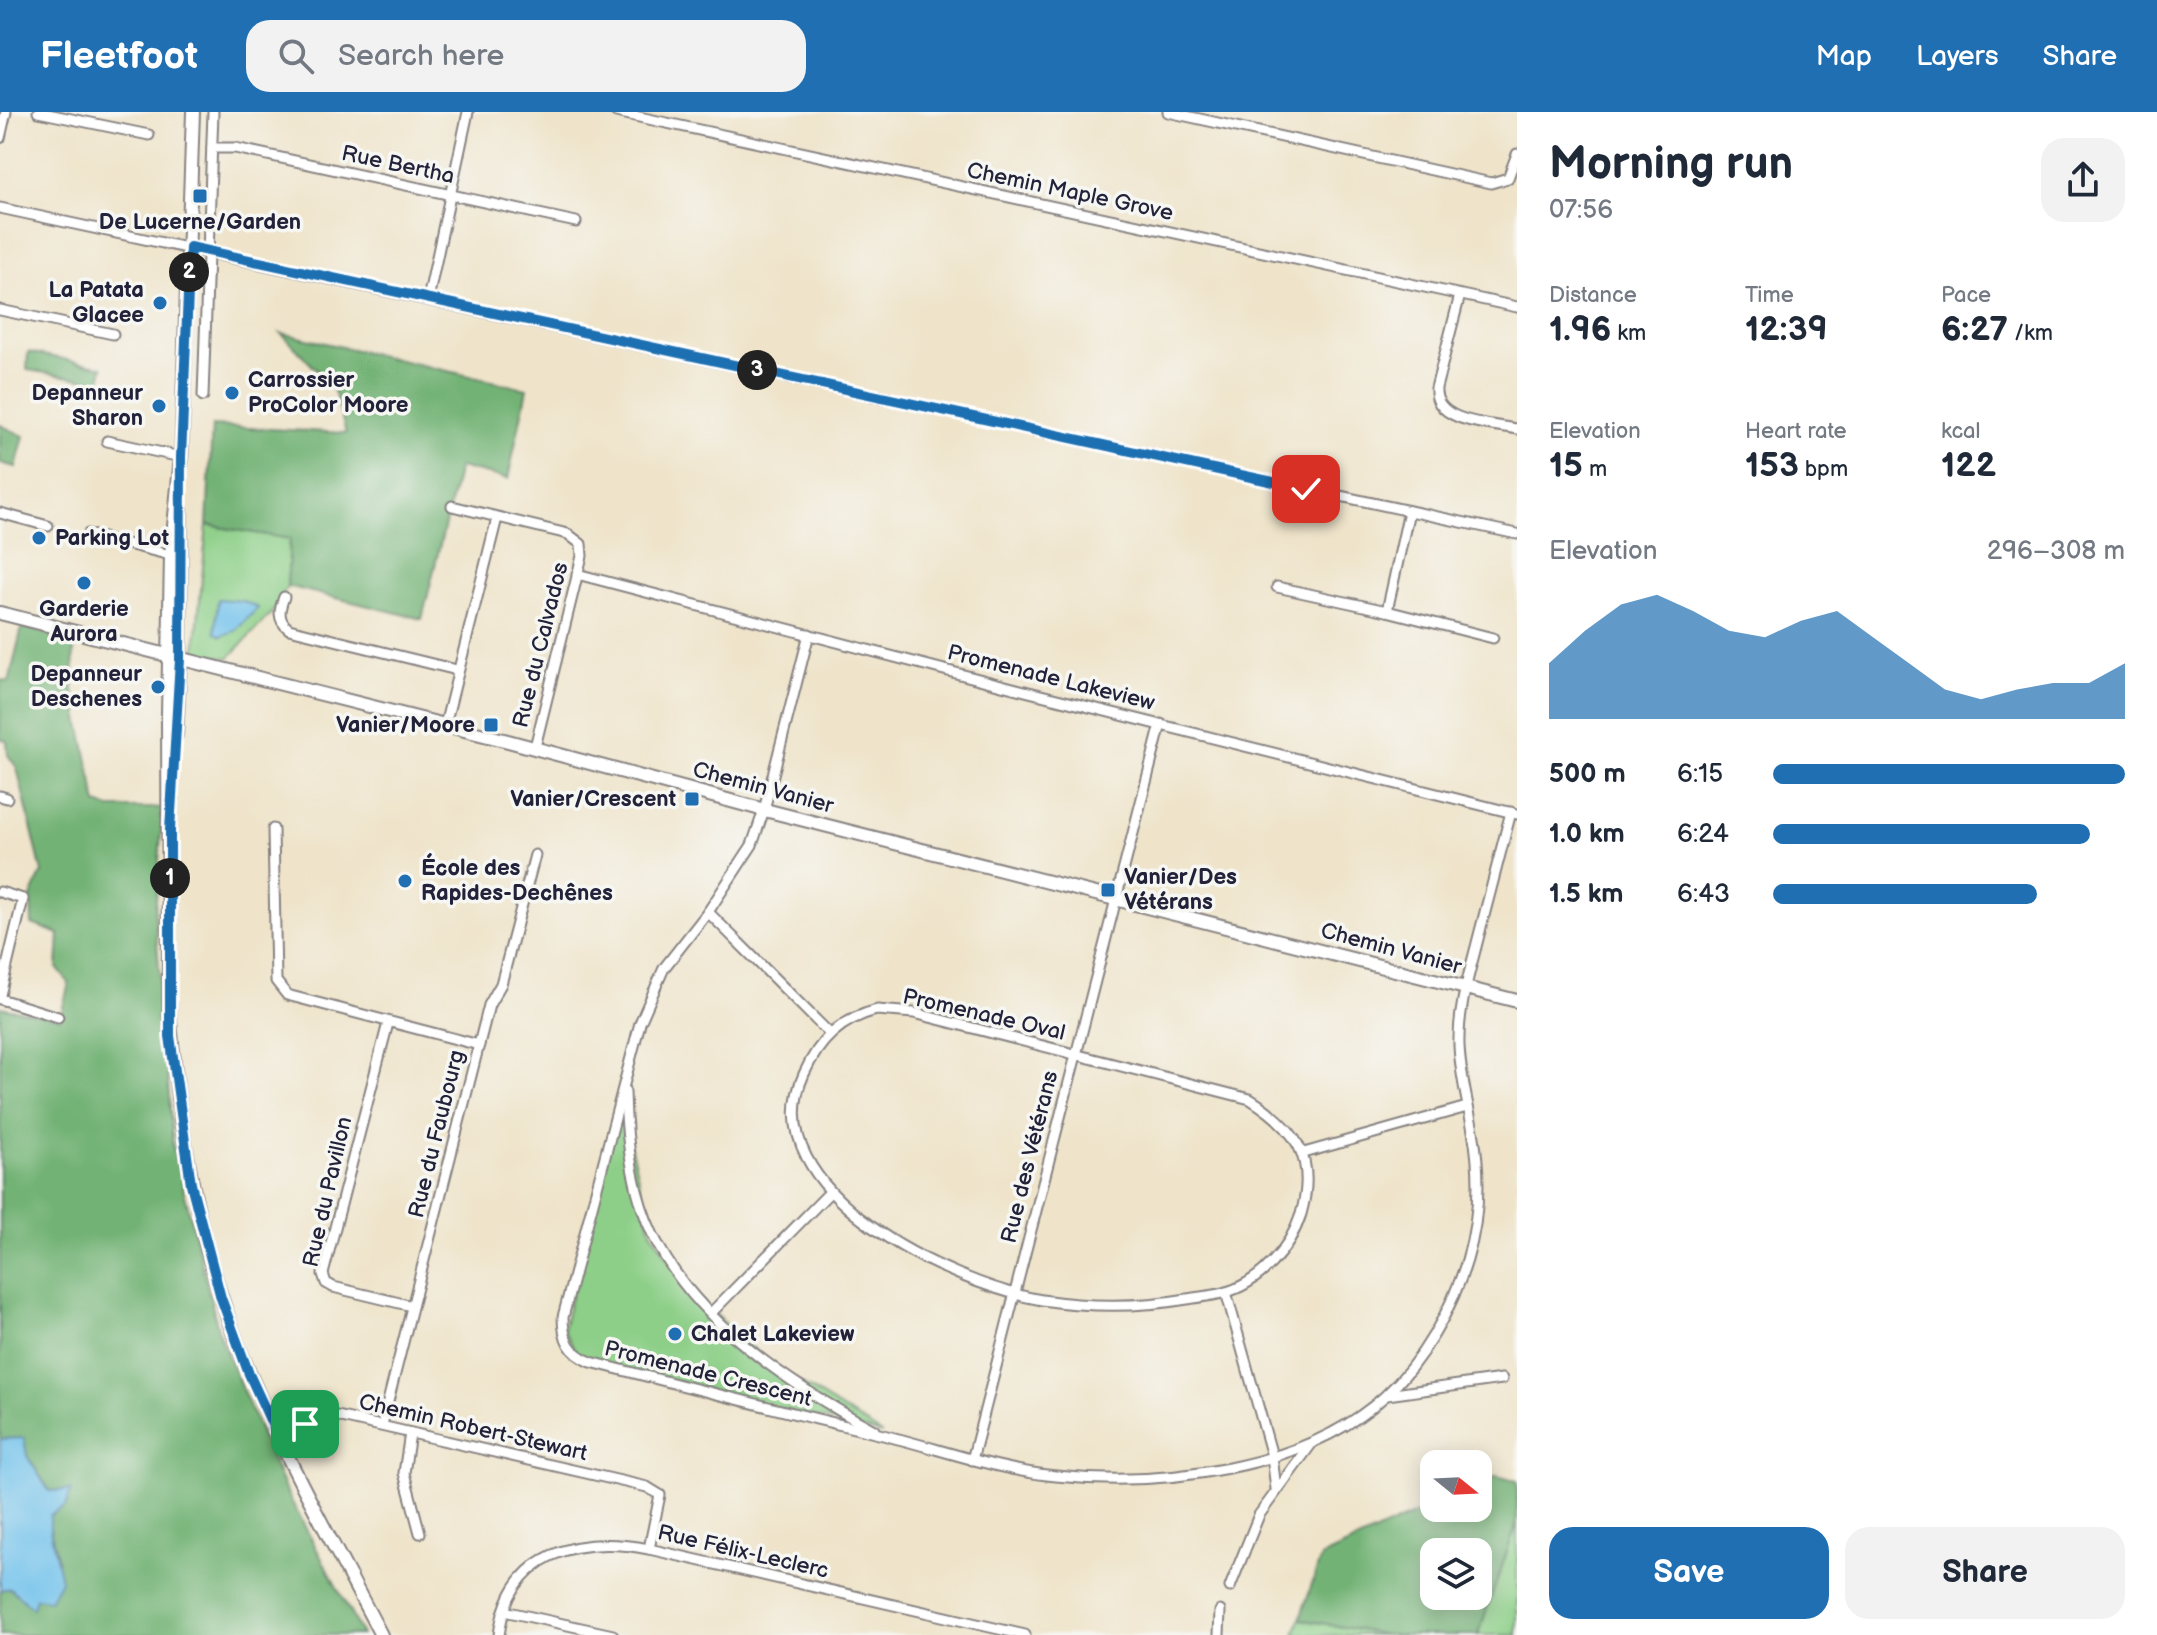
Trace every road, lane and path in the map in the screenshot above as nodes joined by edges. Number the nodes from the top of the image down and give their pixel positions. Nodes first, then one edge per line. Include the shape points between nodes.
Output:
1 (6, 112) edge
2 (38, 112) edge
3 (193, 112) edge
4 (213, 112) edge
5 (468, 112) edge
6 (616, 112) edge
7 (1168, 112) edge
8 (149, 135) dead end
9 (0, 138) edge
10 (212, 148) junction
11 (1517, 154) edge
12 (451, 195) junction
13 (0, 208) edge
14 (576, 222) dead end
15 (190, 247) junction
16 (208, 251) junction
17 (1460, 295) junction
18 (428, 299) junction
19 (1517, 307) edge
20 (0, 310) edge
21 (113, 334) dead end
22 (203, 396) dead end
23 (1517, 429) edge
24 (107, 441) dead end
25 (181, 457) junction
26 (452, 506) dead end
27 (1409, 511) junction
28 (0, 513) edge
29 (497, 518) junction
30 (48, 526) dead end
31 (88, 534) dead end
32 (1517, 534) edge
33 (176, 556) junction
34 (577, 574) junction
35 (1277, 587) dead end
36 (284, 597) dead end
37 (1387, 611) junction
38 (0, 613) edge
39 (809, 634) junction
40 (1493, 638) dead end
41 (175, 658) junction
42 (457, 670) junction
43 (1161, 724) junction
44 (445, 725) junction
45 (535, 747) junction
46 (764, 810) junction
47 (1514, 813) edge
48 (273, 829) dead end
49 (535, 855) dead end
50 (0, 892) edge
51 (1115, 898) junction
52 (708, 912) junction
53 (1464, 988) junction
54 (0, 997) edge
55 (1517, 1001) edge
56 (58, 1017) dead end
57 (388, 1023) junction
58 (830, 1034) junction
59 (479, 1045) junction
60 (1074, 1055) junction
61 (625, 1077) junction
62 (1467, 1107) junction
63 (1304, 1153) junction
64 (830, 1192) junction
65 (1226, 1292) junction
66 (1014, 1294) junction
67 (412, 1306) junction
68 (711, 1313) junction
69 (1502, 1379) dead end
70 (1387, 1395) junction
71 (382, 1425) junction
72 (410, 1433) junction
73 (882, 1434) junction
74 (278, 1437) junction
75 (1312, 1443) junction
76 (1272, 1456) junction
77 (972, 1460) junction
78 (1276, 1489) junction
79 (420, 1533) dead end
80 (649, 1549) junction
81 (1230, 1587) dead end
82 (504, 1611) junction
83 (1220, 1611) dead end
84 (381, 1635) edge
85 (499, 1635) edge
86 (613, 1635) edge
87 (1025, 1635) edge
88 (1219, 1635) edge

1 - 9 street
2 - 8 street
3 - 15 main road
4 - 10 street
5 - 12 street
6 - 17 street, Chemin Maple Grove
7 - 11 street via 1491,183 1508,178
10 - 12 street, Rue Bertha via 235,148
10 - 16 street
12 - 14 street, Rue Bertha
12 - 18 street
13 - 15 street
15 - 16 street
15 - 25 main road
16 - 18 street
16 - 22 street
17 - 19 street, Chemin Maple Grove
17 - 23 street via 1437,402 1453,415
18 - 27 street
20 - 21 street
24 - 25 street
25 - 33 main road
26 - 29 street, Rue du Calvados
27 - 32 street
27 - 37 street
28 - 30 street
29 - 34 street, Rue du Calvados via 574,536 582,550
29 - 42 street
31 - 33 street
33 - 41 main road
34 - 39 street, Promenade Lakeview
34 - 45 street, Rue du Calvados
35 - 37 street
36 - 42 street via 279,610 289,629
37 - 40 street
38 - 41 main road, Chemin Vanier
39 - 43 street, Promenade Lakeview
39 - 46 street, Promenade Crescent
41 - 44 main road, Chemin Vanier
41 - 74 main road via 170,1036 191,1184 221,1298
42 - 44 street
43 - 47 street, Promenade Lakeview
43 - 51 street, Rue des Vétérans
44 - 45 main road, Chemin Vanier
45 - 46 main road, Chemin Vanier
46 - 51 main road, Chemin Vanier
46 - 52 street, Promenade Crescent via 752,845
47 - 53 street, Promenade Crescent
48 - 57 street via 276,981 287,995
49 - 59 street, Rue du Faubourg
50 - 54 street via 23,899
51 - 53 main road, Chemin Vanier
51 - 60 street, Rue des Vétérans
52 - 58 street
52 - 61 street, Promenade Crescent via 664,968 640,1023
53 - 55 main road, Chemin Vanier
53 - 62 street, Promenade Crescent via 1459,1044
54 - 56 street
57 - 59 street
57 - 67 street, Rue du Pavillon via 323,1274 333,1287
58 - 60 street, Promenade Oval via 861,1014 893,1010
58 - 64 street, Promenade Oval via 811,1057 796,1104 804,1151
59 - 67 street, Rue du Faubourg
60 - 63 street, Promenade Oval via 1250,1099 1273,1113
60 - 66 street, Rue des Vétérans
61 - 68 street, Promenade Crescent via 635,1180 651,1231 675,1271
61 - 73 street, Promenade Crescent via 563,1317 572,1352 591,1362
62 - 63 street
62 - 70 street, Promenade Crescent via 1480,1179 1467,1260 1440,1324
63 - 65 street, Promenade Oval via 1301,1214 1289,1242 1251,1280
64 - 66 street, Promenade Oval via 916,1256
64 - 68 street
65 - 66 street, Promenade Oval via 1137,1304 1075,1303
65 - 76 street
66 - 77 street, Rue des Vétérans
67 - 71 street, Rue du Faubourg
68 - 73 street, Promenade Crescent via 769,1363
69 - 70 street
70 - 75 street, Promenade Crescent
71 - 72 street, Chemin Robert-Stewart
71 - 74 street, Chemin Robert-Stewart via 330,1416
72 - 79 street via 404,1473
72 - 80 street, Chemin Robert-Stewart via 647,1487 660,1495
73 - 77 street, Promenade Crescent
74 - 84 main road
75 - 76 street, Promenade Crescent
75 - 78 street
76 - 77 street, Promenade Crescent via 1235,1466 1134,1478 1058,1476
76 - 78 street
78 - 81 street via 1259,1515
80 - 82 street, Rue Félix-Leclerc via 604,1544 554,1552 523,1576
80 - 87 street, Rue Félix-Leclerc
82 - 85 street, Rue Félix-Leclerc
82 - 86 street
83 - 88 street

